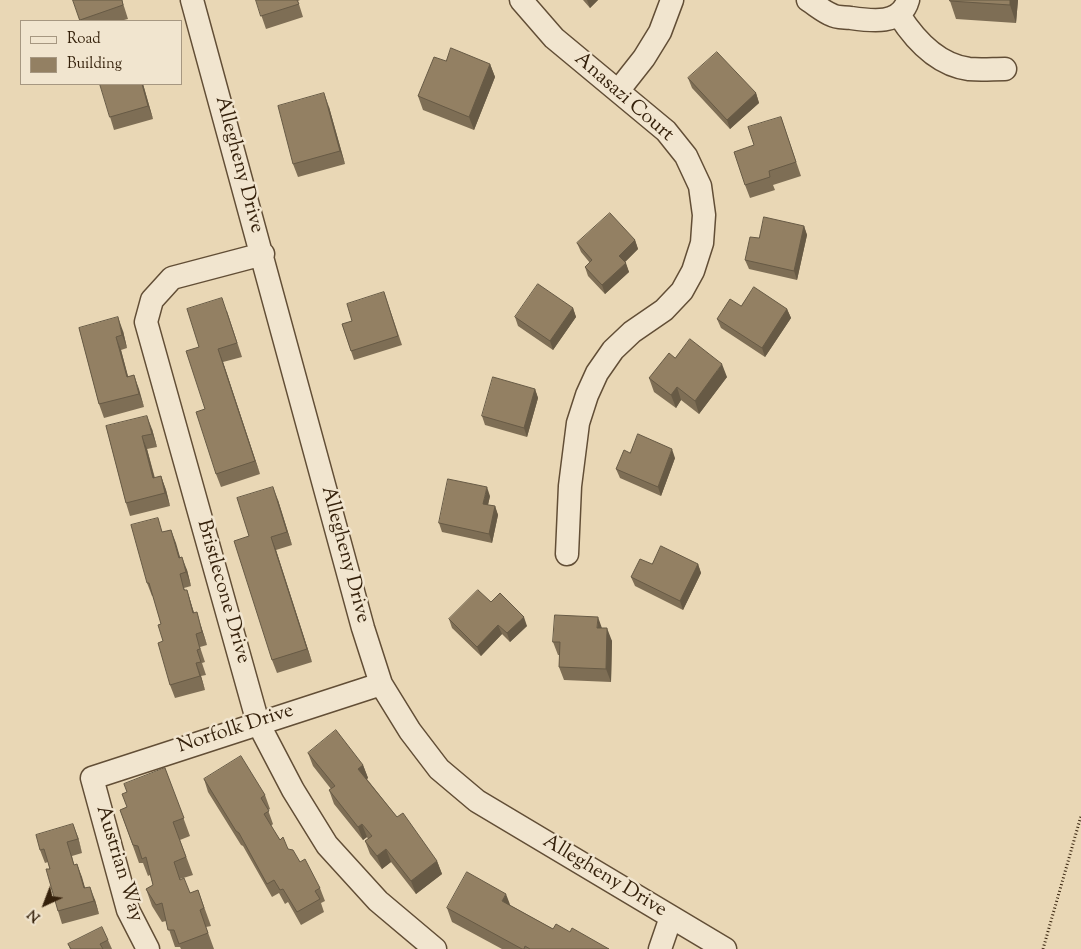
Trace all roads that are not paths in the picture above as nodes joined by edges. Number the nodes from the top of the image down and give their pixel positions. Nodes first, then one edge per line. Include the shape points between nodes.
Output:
1 (192, 0) edge
2 (521, 0) edge
3 (672, 0) edge
4 (808, 0) edge
5 (904, 8) edge
6 (1005, 69) dead end
7 (618, 91) junction
8 (263, 254) junction
9 (567, 554) dead end
10 (381, 684) junction
11 (258, 723) junction
12 (92, 778) joint
13 (671, 917) junction
14 (148, 949) edge
15 (435, 949) edge
16 (660, 949) edge
17 (725, 949) edge

1 - 8 street, Allegheny Drive
2 - 7 street, Anasazi Court via 554,38
3 - 7 street via 660,32
4 - 5 street via 832,16 870,21 886,20
5 - 6 street via 921,44 953,65 970,69
7 - 9 street, Anasazi Court via 666,131 686,156 700,186 704,215 702,243 694,271 682,292 614,350 597,373 587,395 578,423 570,486
8 - 10 street, Allegheny Drive
8 - 11 street, Bristlecone Drive via 172,278 152,300 146,322
10 - 11 street, Norfolk Drive
10 - 13 street, Allegheny Drive via 439,770 477,800
11 - 12 street, Norfolk Drive
11 - 15 street, Bristlecone Drive via 293,790 327,845 378,901
12 - 14 street, Austrian Way via 128,910
13 - 16 street
13 - 17 street, Allegheny Drive

